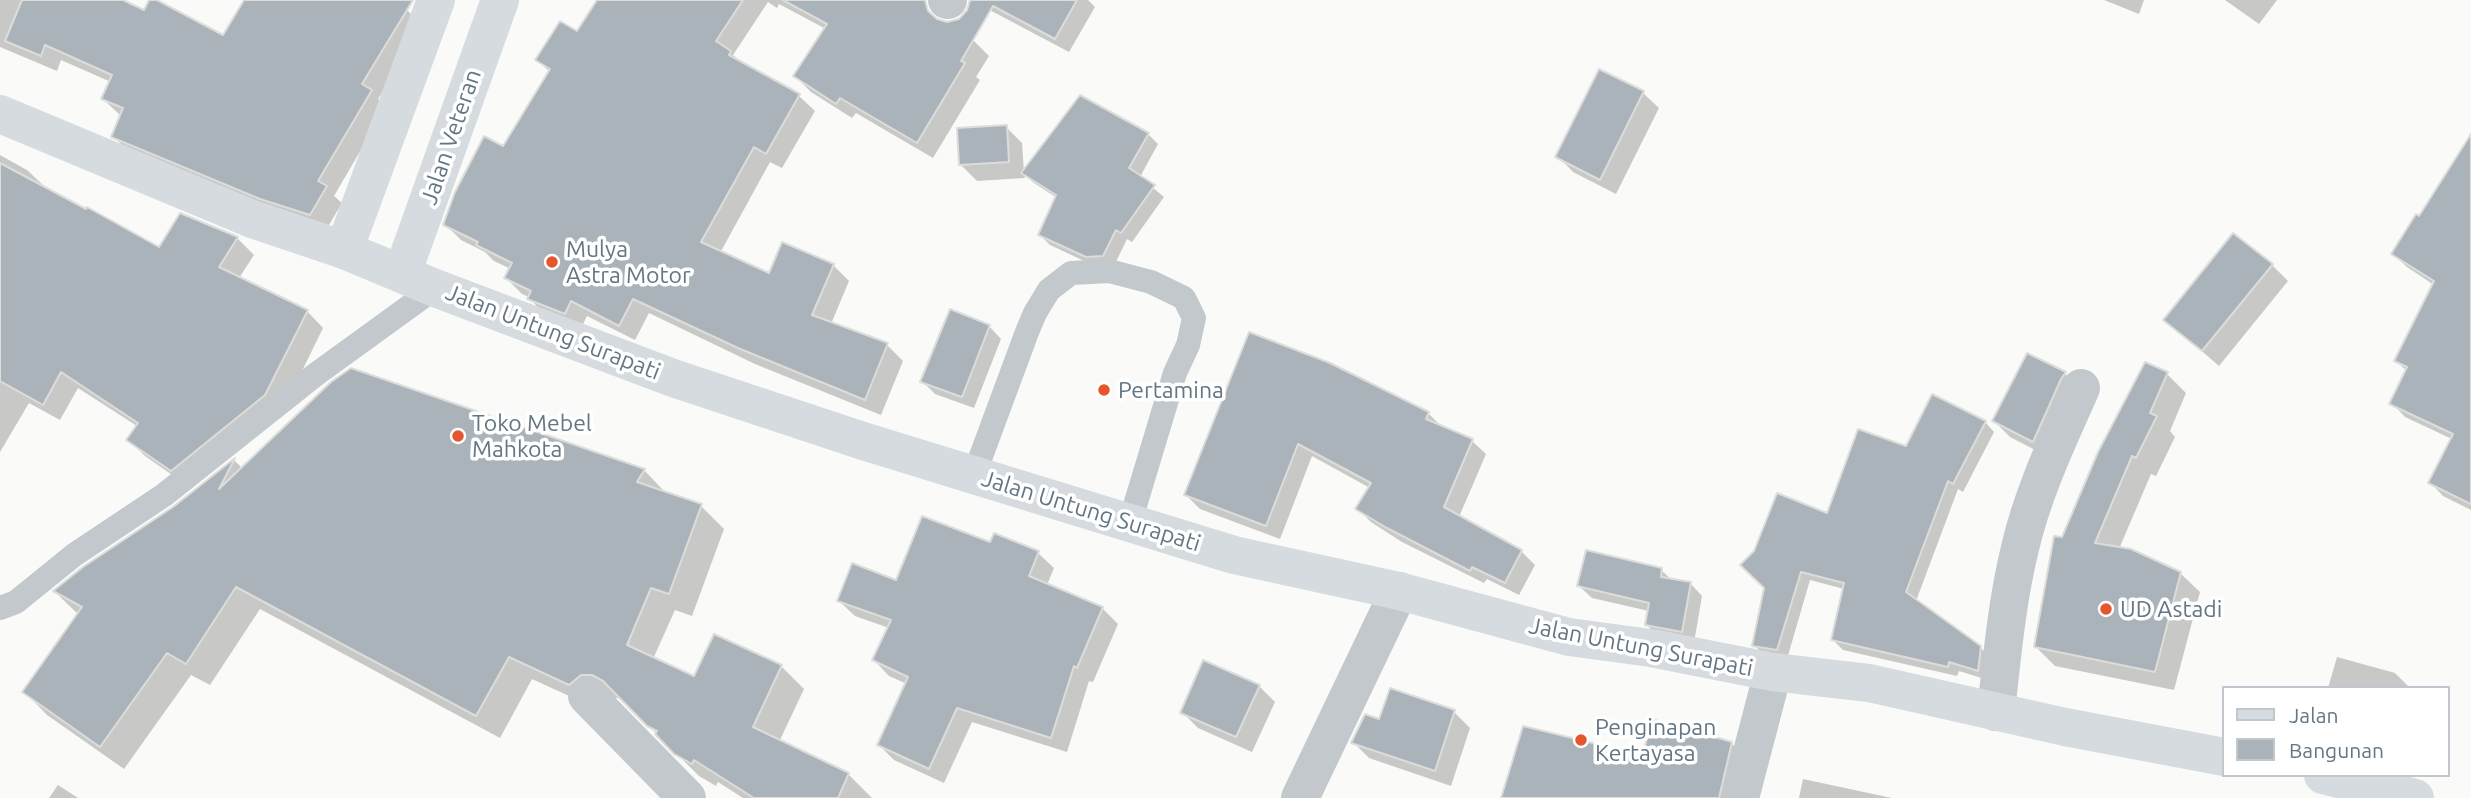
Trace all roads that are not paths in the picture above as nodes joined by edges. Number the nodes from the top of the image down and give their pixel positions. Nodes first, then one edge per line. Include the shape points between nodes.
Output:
1 (436, 0) edge
2 (500, 0) edge
3 (0, 114) edge
4 (344, 250) junction
5 (419, 281) junction
6 (2081, 387) dead end
7 (974, 475) junction
8 (1130, 522) junction
9 (1399, 591) junction
10 (0, 608) edge
11 (1773, 672) junction
12 (587, 696) dead end
13 (1996, 712) junction
14 (2222, 757) edge
15 (2331, 777) edge
16 (687, 798) edge
17 (1300, 798) edge
18 (1740, 798) edge
19 (2414, 798) edge

1 - 4 main road
2 - 5 main road, Jalan Veteran
3 - 4 main road, Jalan Untung Surapati via 252,219
4 - 5 main road, Jalan Untung Surapati
5 - 7 main road, Jalan Untung Surapati via 673,378
5 - 10 lane via 315,375 164,495 74,555 16,602
6 - 13 street via 2037,489 2020,548
7 - 8 main road, Jalan Untung Surapati
7 - 8 lane via 1027,332 1049,290 1071,273 1109,271 1151,282 1184,298 1194,318
8 - 9 main road, Jalan Untung Surapati via 1234,555
9 - 11 main road, Jalan Untung Surapati via 1569,637
9 - 17 street
11 - 13 main road, Jalan Untung Surapati via 1869,682
11 - 18 street
12 - 16 street
13 - 14 main road, Jalan Untung Surapati
15 - 19 main road

